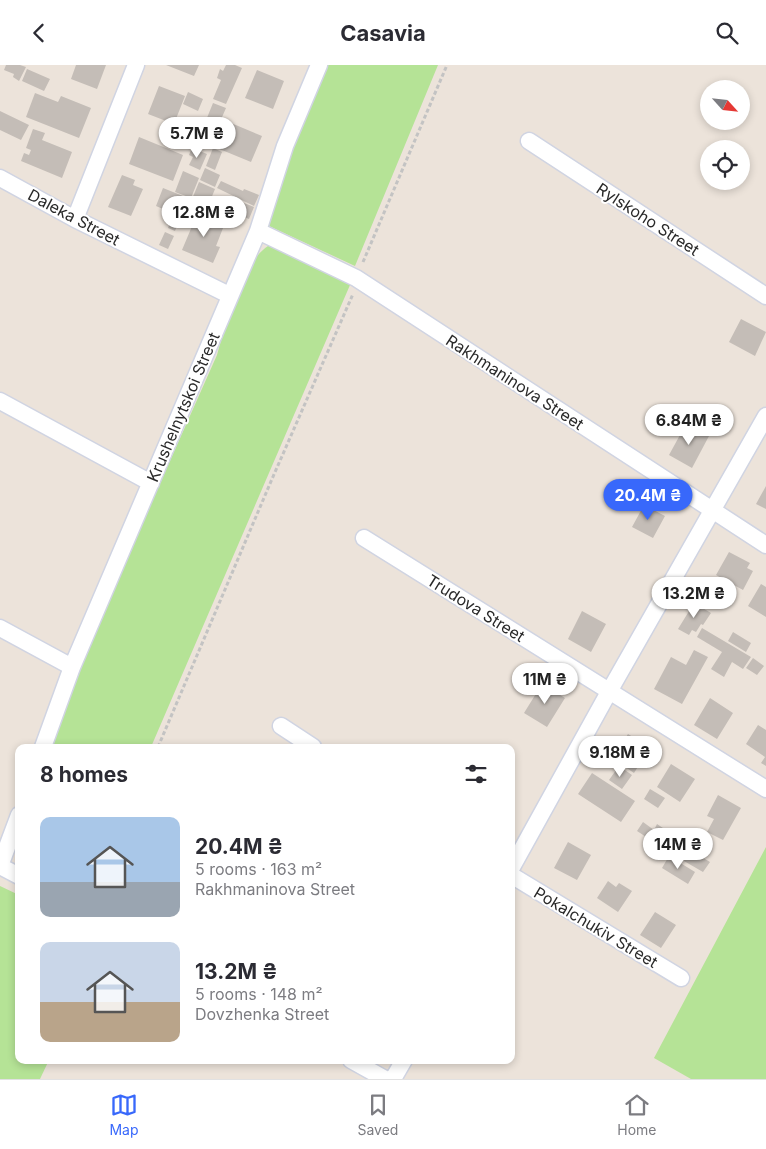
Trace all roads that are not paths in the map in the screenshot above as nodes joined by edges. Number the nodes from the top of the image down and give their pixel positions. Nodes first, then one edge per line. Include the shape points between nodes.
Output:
1 (136, 65) edge
2 (319, 65) edge
3 (529, 141) dead end
4 (0, 178) edge
5 (75, 219) junction
6 (258, 231) junction
7 (229, 295) junction
8 (766, 296) edge
9 (0, 401) edge
10 (766, 416) edge
11 (151, 483) junction
12 (712, 511) junction
13 (364, 538) dead end
14 (766, 545) edge
15 (0, 628) edge
16 (72, 667) junction
17 (610, 690) junction
18 (281, 726) dead end
19 (44, 744) edge
20 (309, 744) edge
21 (766, 789) edge
22 (15, 826) edge
23 (515, 862) edge
24 (0, 866) edge
25 (15, 874) edge
26 (515, 877) edge
27 (681, 978) dead end
28 (357, 1064) edge
29 (402, 1064) edge
30 (385, 1079) edge
31 (393, 1079) edge

1 - 5 street
2 - 6 street, Krushelnytskoi Street via 285,146
3 - 8 street, Rylskoho Street
4 - 5 street, Daleka Street
5 - 7 street, Daleka Street
6 - 7 street, Krushelnytskoi Street
6 - 12 street, Rakhmaninova Street via 356,278
7 - 11 street, Krushelnytskoi Street
9 - 11 street
10 - 12 street
11 - 16 street, Krushelnytskoi Street
12 - 14 street, Rakhmaninova Street
12 - 17 street
13 - 17 street, Trudova Street
15 - 16 street
16 - 19 street, Krushelnytskoi Street
17 - 21 street, Trudova Street
17 - 23 street
18 - 20 street
22 - 24 street
24 - 25 street
26 - 27 street, Pokalchukiv Street
28 - 30 street
29 - 31 street

